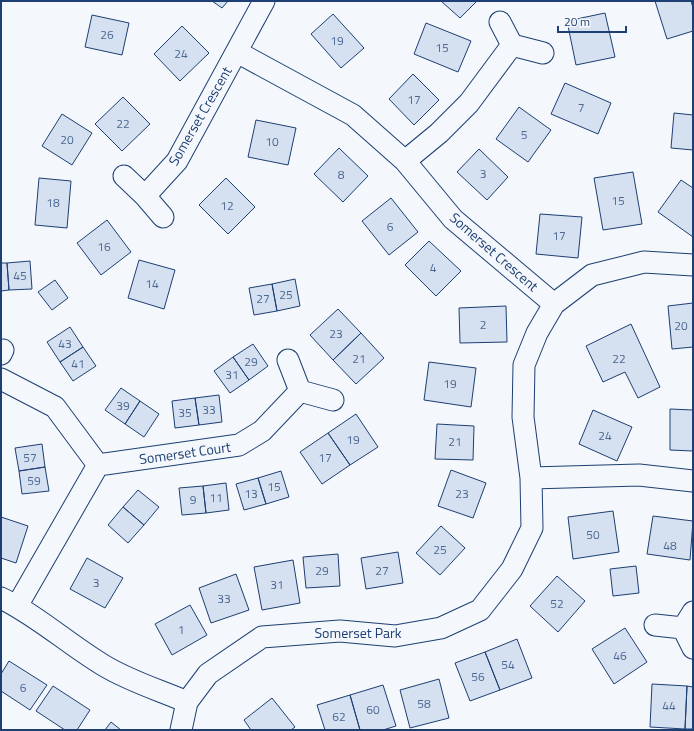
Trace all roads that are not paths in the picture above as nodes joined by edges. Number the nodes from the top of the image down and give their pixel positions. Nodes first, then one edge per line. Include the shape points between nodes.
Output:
1 (264, 1) edge
2 (500, 22) dead end
3 (512, 45) junction
4 (237, 52) junction
5 (544, 53) dead end
6 (405, 161) junction
7 (124, 176) dead end
8 (145, 196) junction
9 (163, 217) dead end
10 (693, 265) edge
11 (554, 304) junction
12 (288, 360) dead end
13 (1, 379) edge
14 (300, 391) junction
15 (333, 400) dead end
16 (98, 465) junction
17 (531, 478) junction
18 (693, 481) edge
19 (9, 602) edge
20 (688, 620) edge
21 (655, 625) dead end
22 (693, 648) edge
23 (187, 702) junction
24 (181, 730) edge

1 - 4 street, Somerset Crescent
2 - 3 street
3 - 5 street
3 - 6 street via 469,102 439,133
4 - 6 street, Somerset Crescent via 353,115
4 - 8 street, Somerset Crescent via 177,161
6 - 11 street, Somerset Crescent via 453,219
7 - 8 street
8 - 9 street
10 - 11 street, Somerset Park via 644,262 592,275
11 - 17 street, Somerset Park via 537,333 524,365 523,416
12 - 14 street
13 - 16 street via 55,406
14 - 15 street
14 - 16 street, Somerset Court via 262,431 239,445
16 - 19 street
17 - 18 street via 639,475
17 - 23 street, Somerset Park via 532,528 512,569 480,610 441,628 395,636 340,631 262,637 208,674
19 - 23 street via 103,665
20 - 21 street
20 - 22 street
23 - 24 street, Somerset Park

